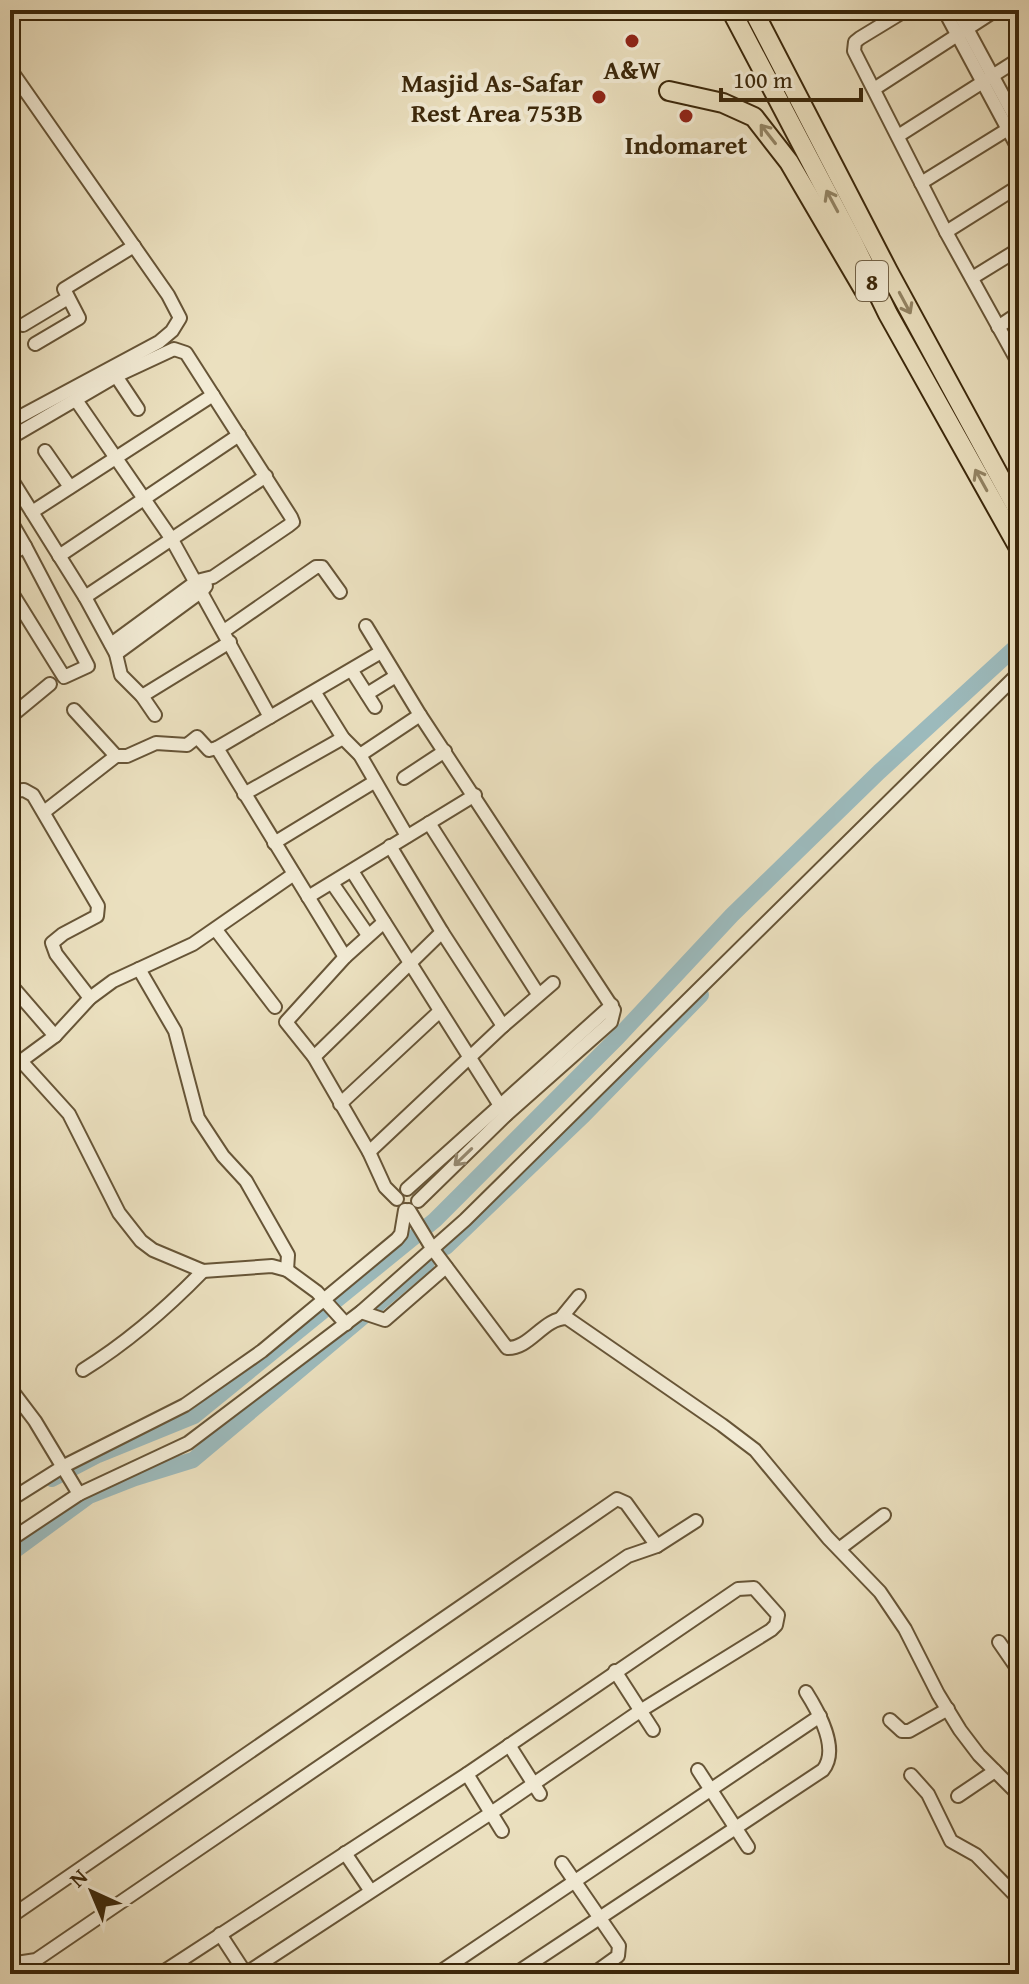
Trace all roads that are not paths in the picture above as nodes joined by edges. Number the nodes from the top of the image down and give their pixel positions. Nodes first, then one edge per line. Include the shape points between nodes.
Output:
1 (731, 10) edge
2 (753, 10) edge
3 (906, 10) edge
4 (944, 10) edge
5 (957, 10) edge
6 (996, 10) edge
7 (963, 31) junction
8 (1019, 59) edge
9 (10, 69) edge
10 (988, 78) junction
11 (874, 89) junction
12 (669, 91) dead end
13 (1016, 125) edge
14 (898, 136) junction
15 (1019, 150) edge
16 (921, 183) junction
17 (1019, 186) edge
18 (946, 232) junction
19 (134, 246) junction
20 (1019, 249) edge
21 (972, 278) junction
22 (68, 298) junction
23 (1019, 313) edge
24 (888, 314) junction
25 (998, 327) junction
26 (1019, 364) edge
27 (116, 376) junction
28 (213, 395) junction
29 (76, 400) junction
30 (138, 409) dead end
31 (10, 422) edge
32 (239, 435) junction
33 (10, 438) edge
34 (45, 451) dead end
35 (117, 458) junction
36 (266, 476) junction
37 (10, 477) edge
38 (70, 487) junction
39 (145, 498) junction
40 (32, 512) junction
41 (1019, 512) edge
42 (10, 520) edge
43 (171, 538) junction
44 (25, 546) junction
45 (1019, 548) edge
46 (10, 555) edge
47 (59, 556) junction
48 (199, 586) junction
49 (10, 590) edge
50 (340, 592) dead end
51 (85, 597) junction
52 (366, 626) dead end
53 (227, 636) junction
54 (113, 649) junction
55 (381, 652) junction
56 (352, 671) junction
57 (1019, 673) edge
58 (396, 676) junction
59 (50, 684) dead end
60 (315, 693) junction
61 (367, 694) junction
62 (142, 696) junction
63 (375, 707) dead end
64 (74, 710) dead end
65 (155, 715) dead end
66 (420, 715) junction
67 (10, 717) edge
68 (270, 717) junction
69 (343, 738) junction
70 (213, 749) junction
71 (445, 751) junction
72 (360, 755) junction
73 (116, 756) junction
74 (404, 778) dead end
75 (374, 782) junction
76 (10, 791) edge
77 (244, 794) junction
78 (475, 795) junction
79 (44, 812) junction
80 (429, 823) junction
81 (407, 836) junction
82 (274, 843) junction
83 (390, 846) junction
84 (352, 871) junction
85 (294, 874) junction
86 (332, 883) junction
87 (308, 897) junction
88 (384, 922) junction
89 (216, 930) junction
90 (442, 932) junction
91 (368, 935) junction
92 (345, 957) junction
93 (410, 965) junction
94 (139, 969) junction
95 (553, 983) dead end
96 (10, 984) edge
97 (538, 994) junction
98 (90, 998) junction
99 (275, 1007) dead end
100 (440, 1011) junction
101 (503, 1026) junction
102 (55, 1036) junction
103 (470, 1056) junction
104 (314, 1057) junction
105 (15, 1058) edge
106 (340, 1104) junction
107 (503, 1110) junction
108 (369, 1152) junction
109 (407, 1202) junction
110 (430, 1245) junction
111 (446, 1267) junction
112 (287, 1270) junction
113 (203, 1271) junction
114 (579, 1296) dead end
115 (327, 1302) junction
116 (365, 1314) junction
117 (561, 1318) junction
118 (343, 1320) junction
119 (83, 1370) dead end
120 (10, 1388) edge
121 (65, 1468) junction
122 (76, 1489) junction
123 (10, 1500) edge
124 (884, 1515) dead end
125 (696, 1521) dead end
126 (10, 1540) edge
127 (657, 1546) junction
128 (839, 1549) junction
129 (999, 1642) dead end
130 (615, 1671) junction
131 (1019, 1671) edge
132 (806, 1692) dead end
133 (948, 1709) junction
134 (640, 1711) junction
135 (820, 1716) junction
136 (890, 1720) dead end
137 (653, 1730) dead end
138 (509, 1745) junction
139 (698, 1770) dead end
140 (995, 1771) junction
141 (467, 1774) junction
142 (911, 1775) dead end
143 (537, 1788) junction
144 (709, 1788) junction
145 (1019, 1795) edge
146 (958, 1796) dead end
147 (491, 1813) junction
148 (735, 1828) junction
149 (502, 1831) dead end
150 (748, 1847) dead end
151 (345, 1853) junction
152 (562, 1863) dead end
153 (574, 1881) junction
154 (370, 1890) junction
155 (1019, 1899) edge
156 (10, 1917) edge
157 (599, 1919) junction
158 (220, 1934) junction
159 (10, 1964) edge
160 (160, 1974) edge
161 (245, 1974) edge
162 (437, 1974) edge
163 (515, 1974) edge
164 (593, 1974) edge

24 -> 1 highway, 8
2 -> 41 highway, 8
3 - 11 street via 855,42 854,51
4 - 7 street
5 - 7 street
6 - 7 street
7 - 10 street
7 - 11 street
8 - 10 street
9 - 19 street
10 - 13 street
10 - 14 street
11 - 14 street
24 -> 12 highway via 864,290 789,162 754,117
13 - 15 street
13 - 16 street
14 - 16 street
16 - 18 street
17 - 18 street
18 - 21 street
19 - 22 street via 64,289
19 - 31 street via 177,310 178,324 159,342
20 - 21 street
21 - 25 street
22 - 22 street via 79,318 39,342 27,322
23 - 25 street
45 -> 24 highway, 8
25 - 26 street
27 - 28 street via 180,349
27 - 29 street
27 - 30 street
28 - 32 street
28 - 35 street
29 - 33 street
29 - 35 street
32 - 36 street
32 - 39 street
34 - 38 street
35 - 38 street
35 - 39 street
36 - 43 street
36 - 48 street via 293,522
37 - 40 street
38 - 40 street
39 - 43 street
39 - 47 street
40 - 47 street
42 - 44 street
43 - 48 street
43 - 51 street
44 - 46 street
44 - 49 street via 88,666 64,677
47 - 51 street
48 - 53 street
48 - 54 street
50 - 53 street via 322,567 316,567
51 - 54 street
52 - 55 street
53 - 62 street
53 - 68 street
54 - 62 street via 121,675
55 - 56 street
55 - 58 street
56 - 60 street
56 - 61 street
57 - 110 street via 465,1220
58 - 61 street
58 - 66 street
59 - 67 street
60 - 68 street
60 - 69 street
61 - 63 street
62 - 65 street
64 - 73 street
66 - 71 street
66 - 72 street
68 - 70 street
69 - 72 street
69 - 77 street
70 - 73 street via 202,740 156,743
70 - 77 street
71 - 74 street
71 - 78 street
72 - 75 street
73 - 79 street
75 - 81 street
75 - 82 street
76 - 79 street via 29,791
77 - 82 street
78 - 80 street
78 - 107 street via 614,1014 611,1022
79 - 98 street via 98,906 97,916 52,943
80 - 81 street
80 - 97 street
81 - 83 street
82 - 85 street
83 - 84 street
83 - 90 street
84 - 86 street
84 - 88 street
85 - 87 street
85 - 89 street
86 - 87 street
86 - 91 street
87 - 92 street
88 - 91 street
88 - 93 street
89 - 94 street
89 - 99 street
90 - 93 street
90 - 101 street
91 - 92 street
92 - 104 street via 286,1022
93 - 100 street
93 - 104 street
94 - 98 street
94 - 112 street via 175,1031 198,1118 246,1181 288,1255
95 - 97 street
96 - 102 street
97 - 101 street
98 - 102 street
100 - 103 street
100 - 106 street
101 - 103 street
102 - 105 street
103 - 107 street
103 - 108 street
104 - 106 street
105 - 113 street via 78,1128 132,1233 153,1250
106 - 108 street
107 - 109 street
108 - 109 street via 385,1187
109 - 110 street
109 - 115 street via 400,1236
110 - 111 street
110 - 116 street
111 - 116 street via 393,1315 382,1320
111 - 117 street via 507,1348 519,1346
112 - 113 street via 272,1266
112 - 115 street
113 - 119 street via 126,1342
114 - 117 street
115 - 118 street
115 - 121 street via 185,1405
116 - 118 street
117 - 128 street via 743,1439
118 - 122 street via 188,1443
120 - 121 street
121 - 122 street
121 - 123 street
122 - 126 street
124 - 128 street
125 - 127 street
127 - 156 street via 626,1503 617,1499
127 - 159 street via 628,1556 36,1960
128 - 133 street via 889,1605
129 - 131 street
130 - 134 street
130 - 134 street via 738,1589 754,1588 778,1615 771,1630
130 - 138 street
132 - 135 street
133 - 136 street via 905,1732
133 - 140 street
134 - 137 street
134 - 143 street
135 - 144 street
135 - 148 street via 826,1767
138 - 141 street
138 - 143 street
139 - 144 street
140 - 145 street
140 - 146 street
141 - 147 street
141 - 151 street
142 - 155 street via 928,1794 951,1841 976,1855
143 - 147 street
144 - 148 street
144 - 153 street
147 - 149 street
147 - 154 street
148 - 150 street
148 - 157 street
151 - 154 street
151 - 158 street
152 - 153 street
153 - 157 street
153 - 162 street
154 - 161 street
157 - 163 street
157 - 164 street via 620,1950
158 - 160 street
158 - 161 street

